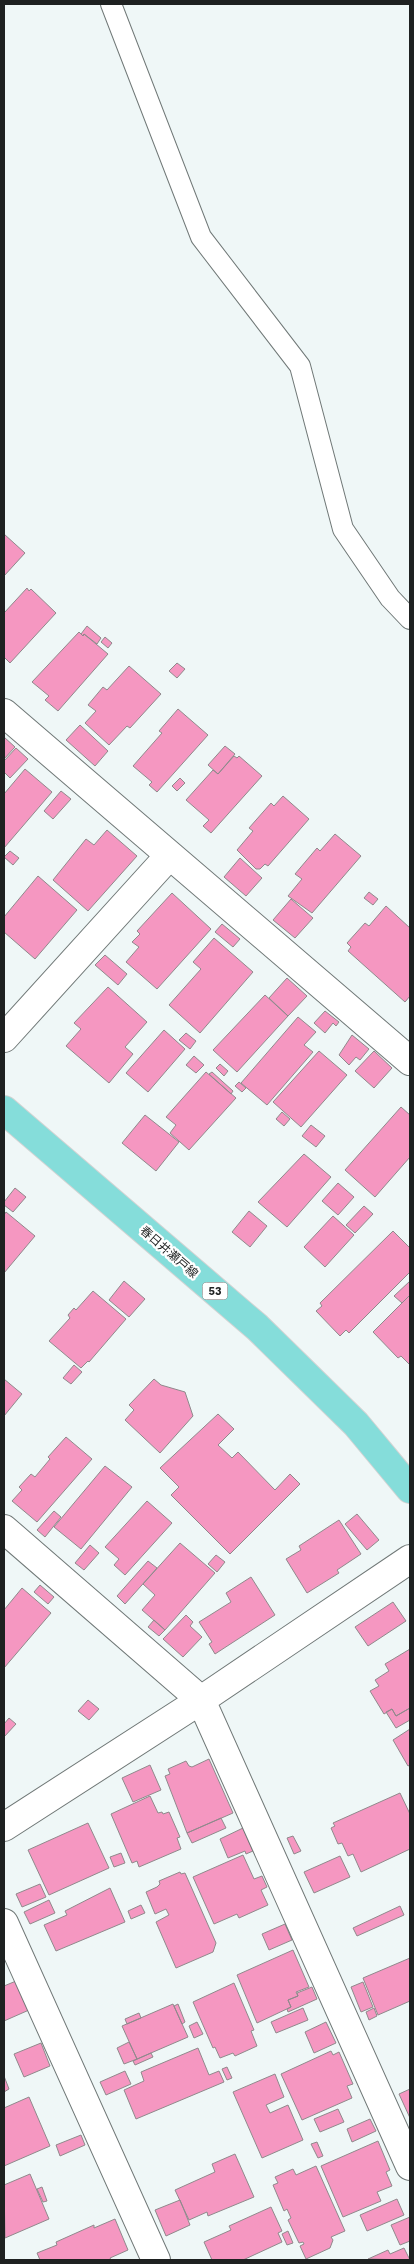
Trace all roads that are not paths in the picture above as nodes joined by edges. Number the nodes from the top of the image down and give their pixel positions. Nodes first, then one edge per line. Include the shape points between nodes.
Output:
1 (112, 4) edge
2 (410, 620) edge
3 (4, 713) edge
4 (169, 856) junction
5 (4, 1038) edge
6 (410, 1061) edge
7 (4, 1110) edge
8 (410, 1489) edge
9 (4, 1529) edge
10 (410, 1559) edge
11 (201, 1700) junction
12 (4, 1827) edge
13 (4, 1923) edge
14 (410, 2166) edge
15 (156, 2260) edge

1 - 2 lane via 201,237 300,366 343,529 390,598
3 - 4 street
4 - 5 street
4 - 6 street
7 - 8 main road, 春日井瀬戸線 / 53 via 257,1328 356,1424
9 - 11 street
10 - 11 street
11 - 12 street
11 - 14 street
13 - 15 street

